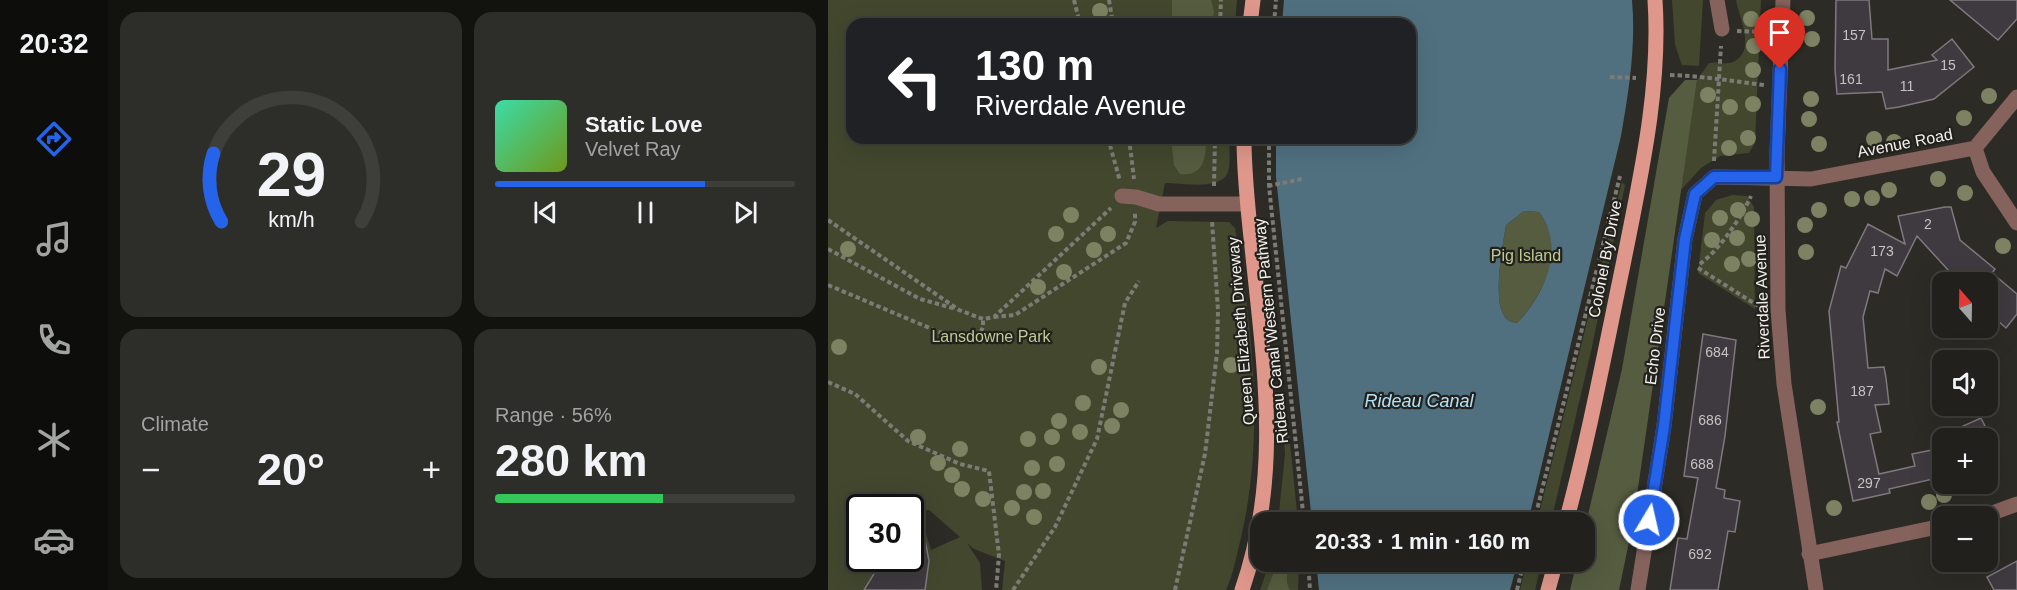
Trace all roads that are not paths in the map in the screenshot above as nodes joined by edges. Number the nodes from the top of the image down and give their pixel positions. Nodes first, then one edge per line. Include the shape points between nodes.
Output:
1 (1253, 0) edge
2 (1655, 0) edge
3 (1717, 0) edge
4 (1784, 0) edge
5 (1251, 18) edge
6 (1722, 30) road end
7 (2017, 97) edge
8 (1244, 144) edge
9 (1975, 148) junction
10 (1776, 177) junction
11 (1129, 196) road end
12 (1247, 204) junction
13 (2017, 223) edge
14 (2017, 504) edge
15 (1998, 511) edge
16 (1569, 512) edge
17 (1932, 528) edge
18 (1809, 554) junction
19 (1553, 572) edge
20 (1242, 590) edge
21 (1548, 590) edge
22 (1638, 590) edge
23 (1816, 590) edge

1 - 5 main road
2 - 16 main road, Colonel By Drive via 1645,153 1586,450
3 - 6 street
4 - 10 street, Riverdale Avenue
7 - 9 street, Avenue Road
8 - 12 main road, Queen Elizabeth Driveway
9 - 10 street, Avenue Road via 1811,179
9 - 13 street via 1983,172
10 - 18 street, Riverdale Avenue via 1778,310 1784,384
10 - 22 street, Echo Drive via 1714,177 1695,194 1689,266
11 - 12 street via 1158,204
12 - 20 main road, Queen Elizabeth Driveway via 1267,388 1268,446 1256,542
14 - 15 street
17 - 18 street
18 - 23 street, Riverdale Avenue
19 - 21 main road

